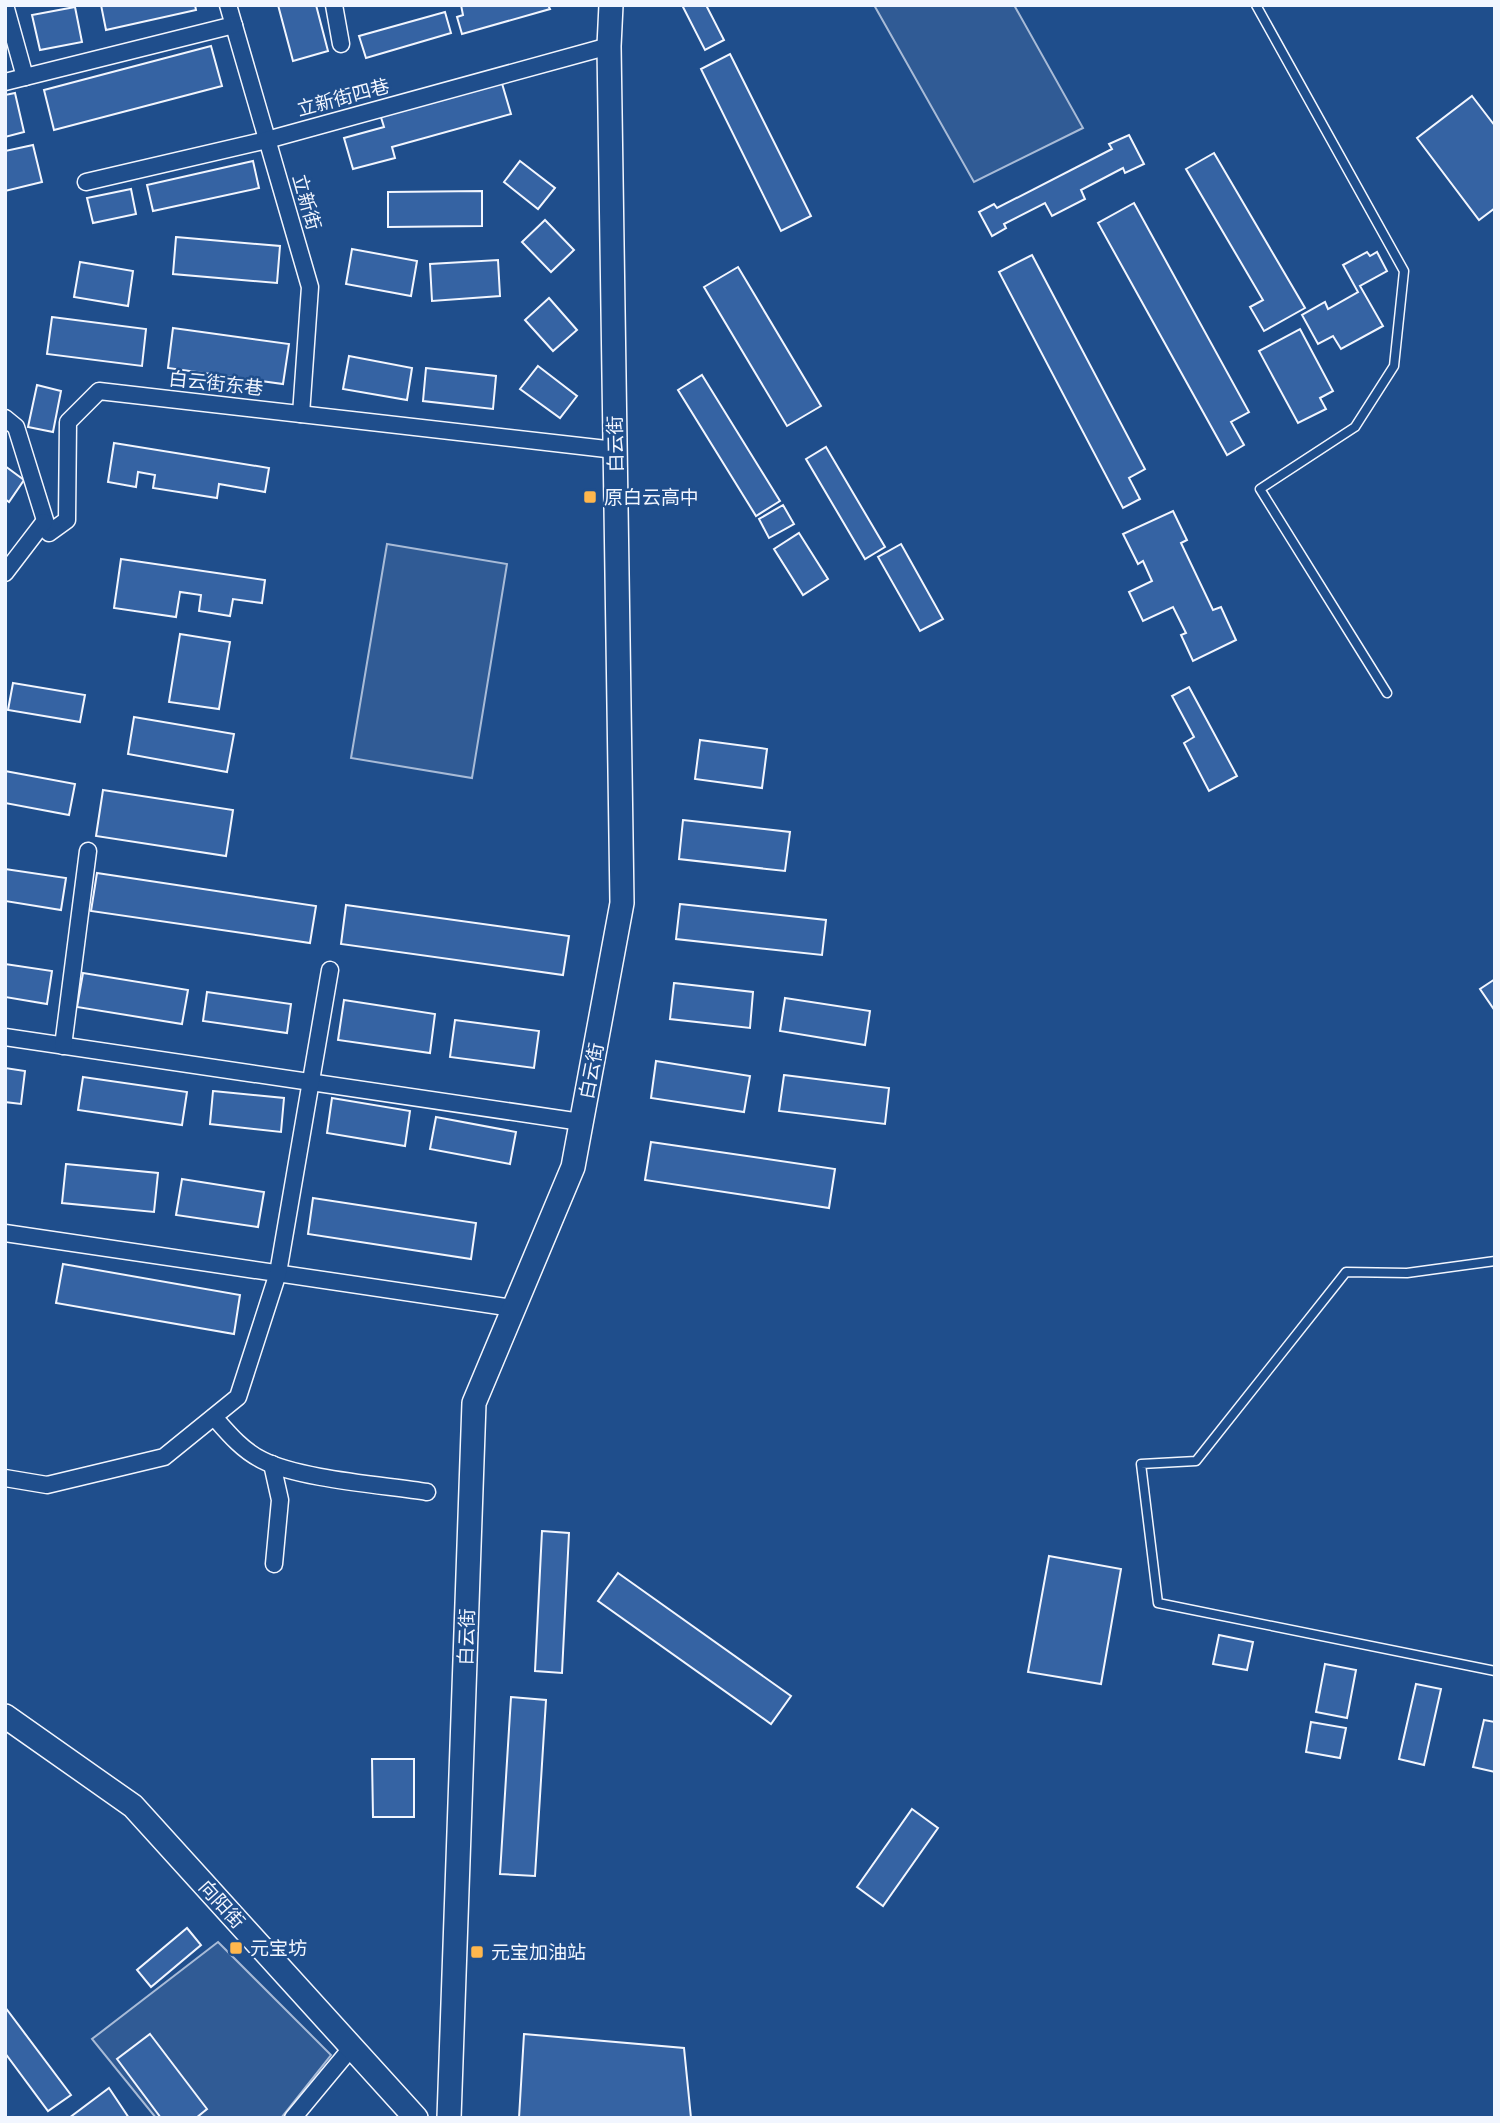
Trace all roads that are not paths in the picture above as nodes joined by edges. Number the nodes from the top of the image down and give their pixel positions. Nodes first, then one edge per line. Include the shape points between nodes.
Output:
1 (5, 5) edge
2 (228, 5) edge
3 (334, 5) edge
4 (611, 5) edge
5 (1256, 5) edge
6 (234, 25) junction
7 (341, 44) dead end
8 (609, 46) junction
9 (25, 77) junction
10 (5, 82) edge
11 (267, 139) junction
12 (86, 182) dead end
13 (301, 414) junction
14 (5, 418) edge
15 (615, 450) junction
16 (44, 522) junction
17 (5, 573) edge
18 (1387, 693) dead end
19 (88, 851) dead end
20 (330, 970) dead end
21 (5, 1037) edge
22 (64, 1046) junction
23 (311, 1084) junction
24 (581, 1122) junction
25 (5, 1233) edge
26 (1495, 1261) edge
27 (278, 1273) junction
28 (513, 1308) junction
29 (214, 1417) junction
30 (272, 1464) junction
31 (5, 1478) edge
32 (426, 1492) dead end
33 (274, 1564) dead end
34 (1495, 1671) edge
35 (5, 1716) edge
36 (352, 2047) junction
37 (293, 2118) edge
38 (416, 2118) edge
39 (449, 2118) edge

1 - 9 street
2 - 6 street, 立新街
3 - 7 street
4 - 8 main road, 白云街
5 - 18 lane via 1404,271 1394,366 1355,427 1260,489
6 - 9 street
6 - 11 street, 立新街
8 - 11 street, 立新街四巷
8 - 15 main road, 白云街
9 - 10 street
11 - 12 street, 立新街四巷
11 - 13 street, 立新街 via 310,287
13 - 15 street, 白云街东巷
13 - 16 street, 白云街东巷 via 99,391 68,422 67,520 49,533
14 - 16 street via 16,427
15 - 24 main road, 白云街 via 622,903
16 - 17 street
19 - 22 street
20 - 23 street
21 - 22 street
22 - 23 street
23 - 24 street
23 - 27 street
24 - 28 main road, 白云街 via 573,1167
25 - 27 street
26 - 34 lane via 1407,1273 1346,1272 1196,1461 1141,1464 1158,1603
27 - 28 street
27 - 29 street via 239,1397
28 - 39 main road, 白云街 via 474,1403
29 - 30 street via 234,1441
29 - 31 street via 164,1457 47,1485
30 - 32 street
30 - 33 street via 280,1500
35 - 36 main road, 向阳街 via 133,1806
36 - 37 street
36 - 38 main road, 向阳街

